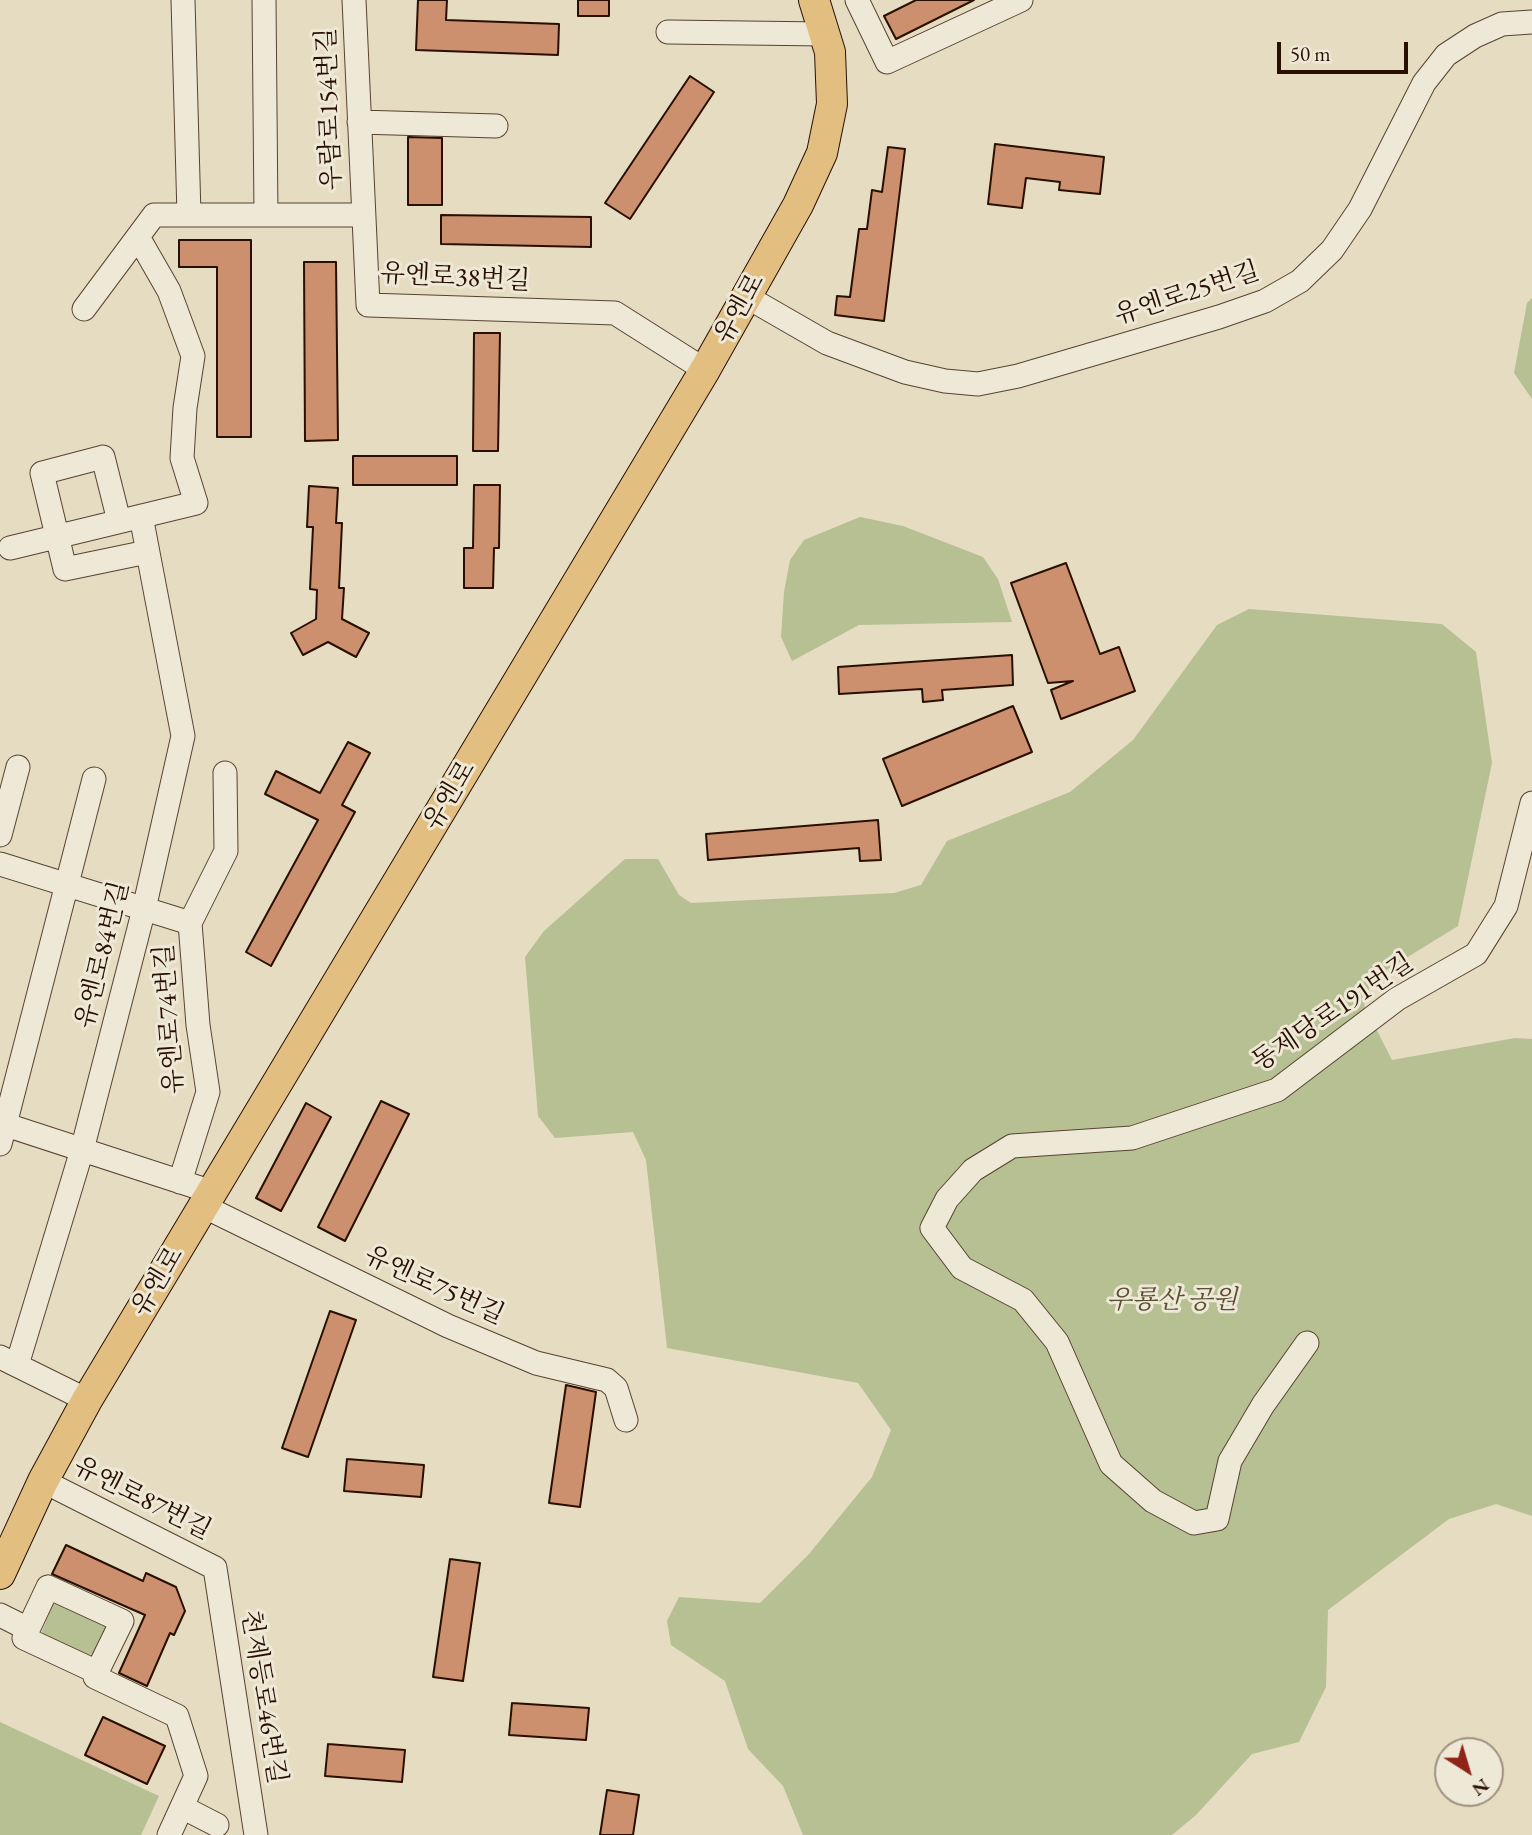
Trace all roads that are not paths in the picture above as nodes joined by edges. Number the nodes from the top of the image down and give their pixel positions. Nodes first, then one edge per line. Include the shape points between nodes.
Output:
1 (183, 0) edge
2 (264, 0) edge
3 (354, 0) edge
4 (814, 0) edge
5 (857, 0) edge
6 (1021, 0) edge
7 (1532, 22) edge
8 (668, 32) dead end
9 (824, 34) junction
10 (359, 122) junction
11 (496, 126) dead end
12 (189, 215) junction
13 (266, 215) junction
14 (363, 215) junction
15 (138, 237) junction
16 (747, 297) junction
17 (84, 309) dead end
18 (705, 370) junction
19 (130, 518) junction
20 (57, 537) junction
21 (10, 548) dead end
22 (148, 552) junction
23 (18, 767) dead end
24 (225, 773) dead end
25 (94, 779) dead end
26 (1532, 803) edge
27 (0, 835) edge
28 (0, 864) edge
29 (66, 885) junction
30 (144, 909) junction
31 (190, 923) junction
32 (2, 1131) edge
33 (82, 1150) junction
34 (180, 1182) junction
35 (208, 1199) junction
36 (1307, 1343) dead end
37 (9, 1361) edge
38 (88, 1400) junction
39 (626, 1420) dead end
40 (43, 1481) junction
41 (215, 1568) joint
42 (0, 1574) edge
43 (0, 1615) edge
44 (28, 1629) junction
45 (97, 1671) junction
46 (181, 1807) junction
47 (217, 1825) dead end
48 (169, 1835) edge
49 (256, 1835) edge

1 - 12 street
2 - 13 street
3 - 10 street, 우람로154번길
4 - 9 main road, 유엔로
5 - 6 street via 887,62
7 - 16 street, 유엔로25번길 via 1502,24 1446,55 1424,83 1360,209 1332,250 1300,281 1253,305 978,384 905,372 827,343
8 - 9 street
9 - 16 main road, 유엔로 via 830,52 832,104 822,153
10 - 11 street
10 - 14 street, 우람로154번길
12 - 13 street
12 - 15 street via 154,215
13 - 14 street
14 - 18 street, 유엔로38번길 via 368,305 615,313
15 - 17 street
15 - 19 street via 169,291 193,356 182,458 196,503
16 - 18 main road, 유엔로
18 - 35 main road, 유엔로
19 - 20 street
19 - 20 street, 유엔로84번길 via 103,457 42,473
19 - 22 street, 유엔로84번길
20 - 21 street
20 - 22 street, 유엔로84번길 via 65,569
22 - 30 street, 유엔로84번길 via 183,736
23 - 27 street
24 - 31 street, 유엔로74번길 via 226,851
25 - 29 street
26 - 36 street, 동제당로191번길 via 1506,906 1476,954 1397,999 1277,1090 1132,1138 1012,1146 973,1170 947,1199 932,1228 962,1269 1023,1300 1057,1342 1111,1464 1153,1501 1194,1523 1217,1519 1230,1461
28 - 29 street
29 - 30 street
29 - 32 street
30 - 31 street
30 - 33 street, 유엔로84번길
31 - 34 street, 유엔로74번길 via 208,1093
32 - 33 street
33 - 34 street
33 - 37 street, 유엔로84번길
34 - 35 street
35 - 38 main road, 유엔로
35 - 39 street, 유엔로75번길 via 448,1326 536,1363 607,1381 616,1388
37 - 38 street
38 - 40 main road, 유엔로
40 - 41 street, 유엔로87번길
40 - 42 main road, 유엔로
41 - 49 street, 천제등로46번길
43 - 44 street
44 - 45 street via 24,1638
44 - 45 street via 48,1587 122,1621
45 - 46 street via 95,1677 177,1716 196,1776
46 - 47 street
46 - 48 street

